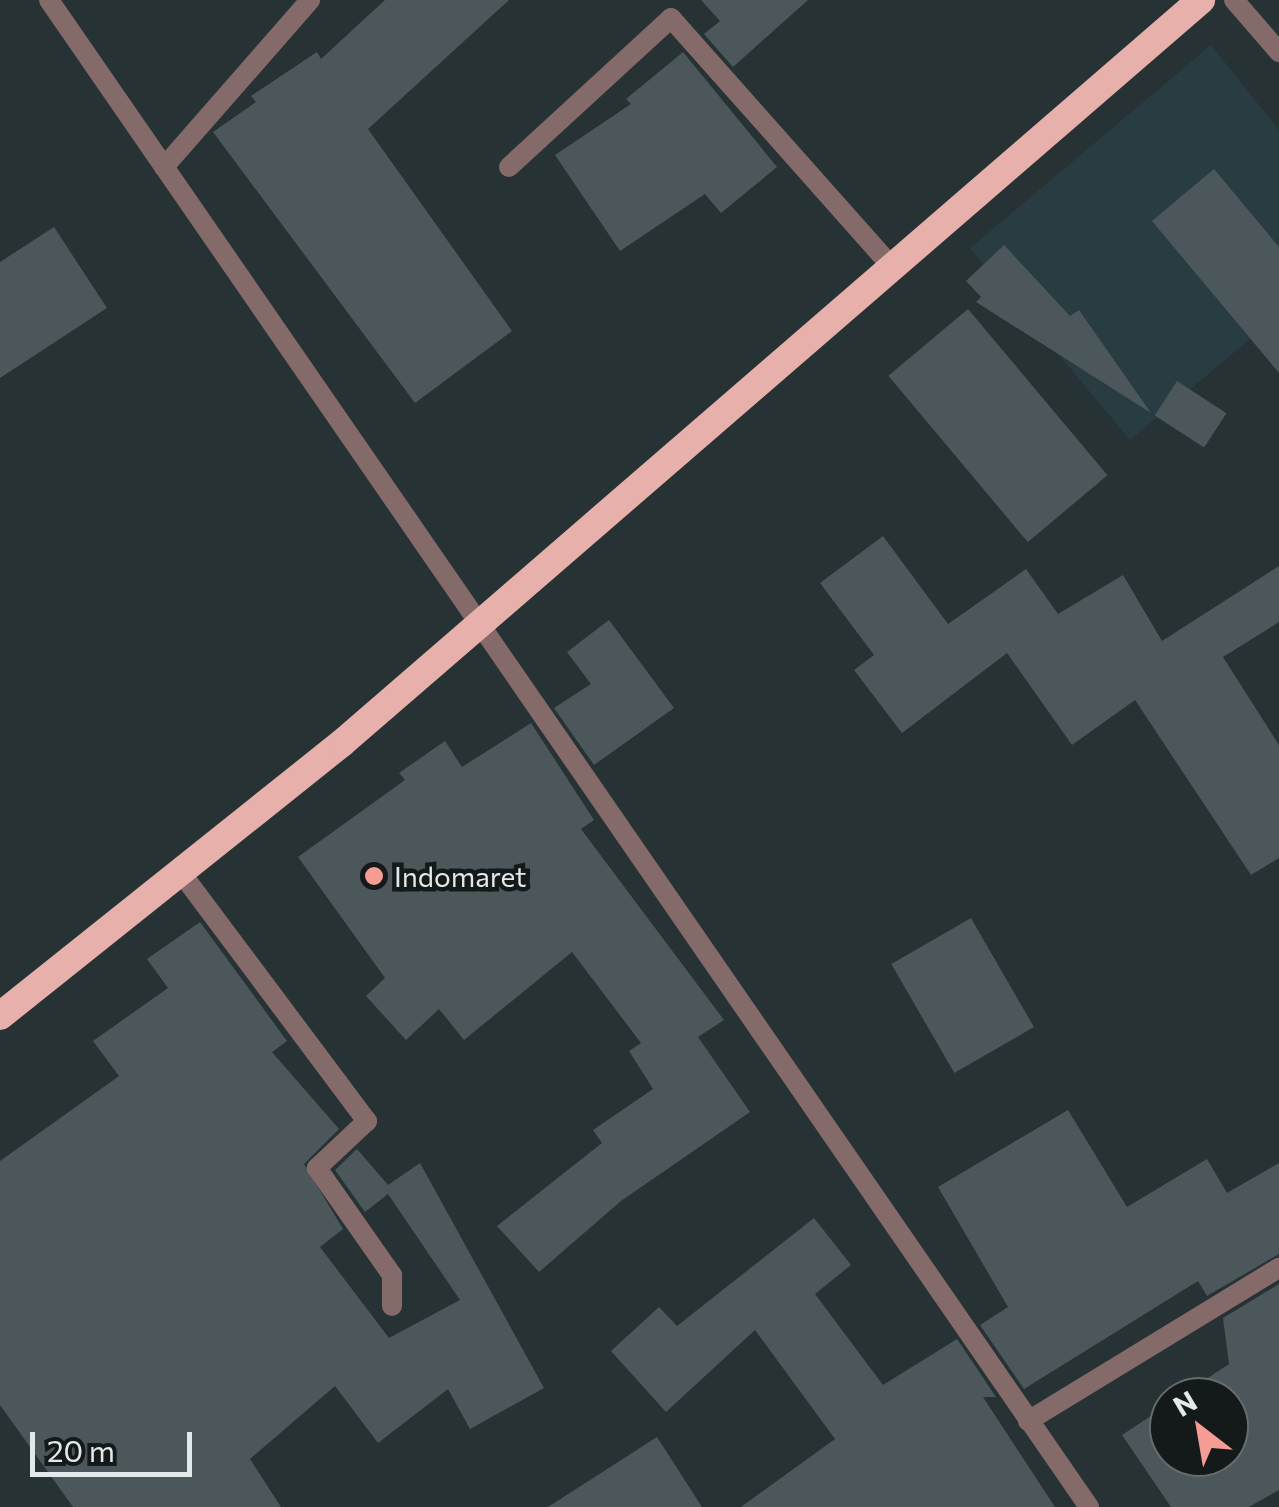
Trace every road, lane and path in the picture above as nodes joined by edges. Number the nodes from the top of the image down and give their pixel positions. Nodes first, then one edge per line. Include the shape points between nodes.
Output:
1 (48, 0) edge
2 (310, 0) edge
3 (1200, 0) edge
4 (1234, 0) edge
5 (1279, 52) edge
6 (164, 167) junction
7 (509, 167) dead end
8 (893, 268) junction
9 (481, 622) junction
10 (179, 870) junction
11 (0, 1016) edge
12 (1279, 1268) edge
13 (392, 1306) dead end
14 (1028, 1421) junction
15 (1089, 1507) edge

1 - 6 street
2 - 6 street
3 - 8 highway
4 - 5 street
6 - 9 street
7 - 8 street via 670,18
8 - 9 highway
9 - 10 highway via 342,743
9 - 14 street
10 - 11 highway
10 - 13 street via 367,1121 317,1168 392,1275
12 - 14 street
14 - 15 street

